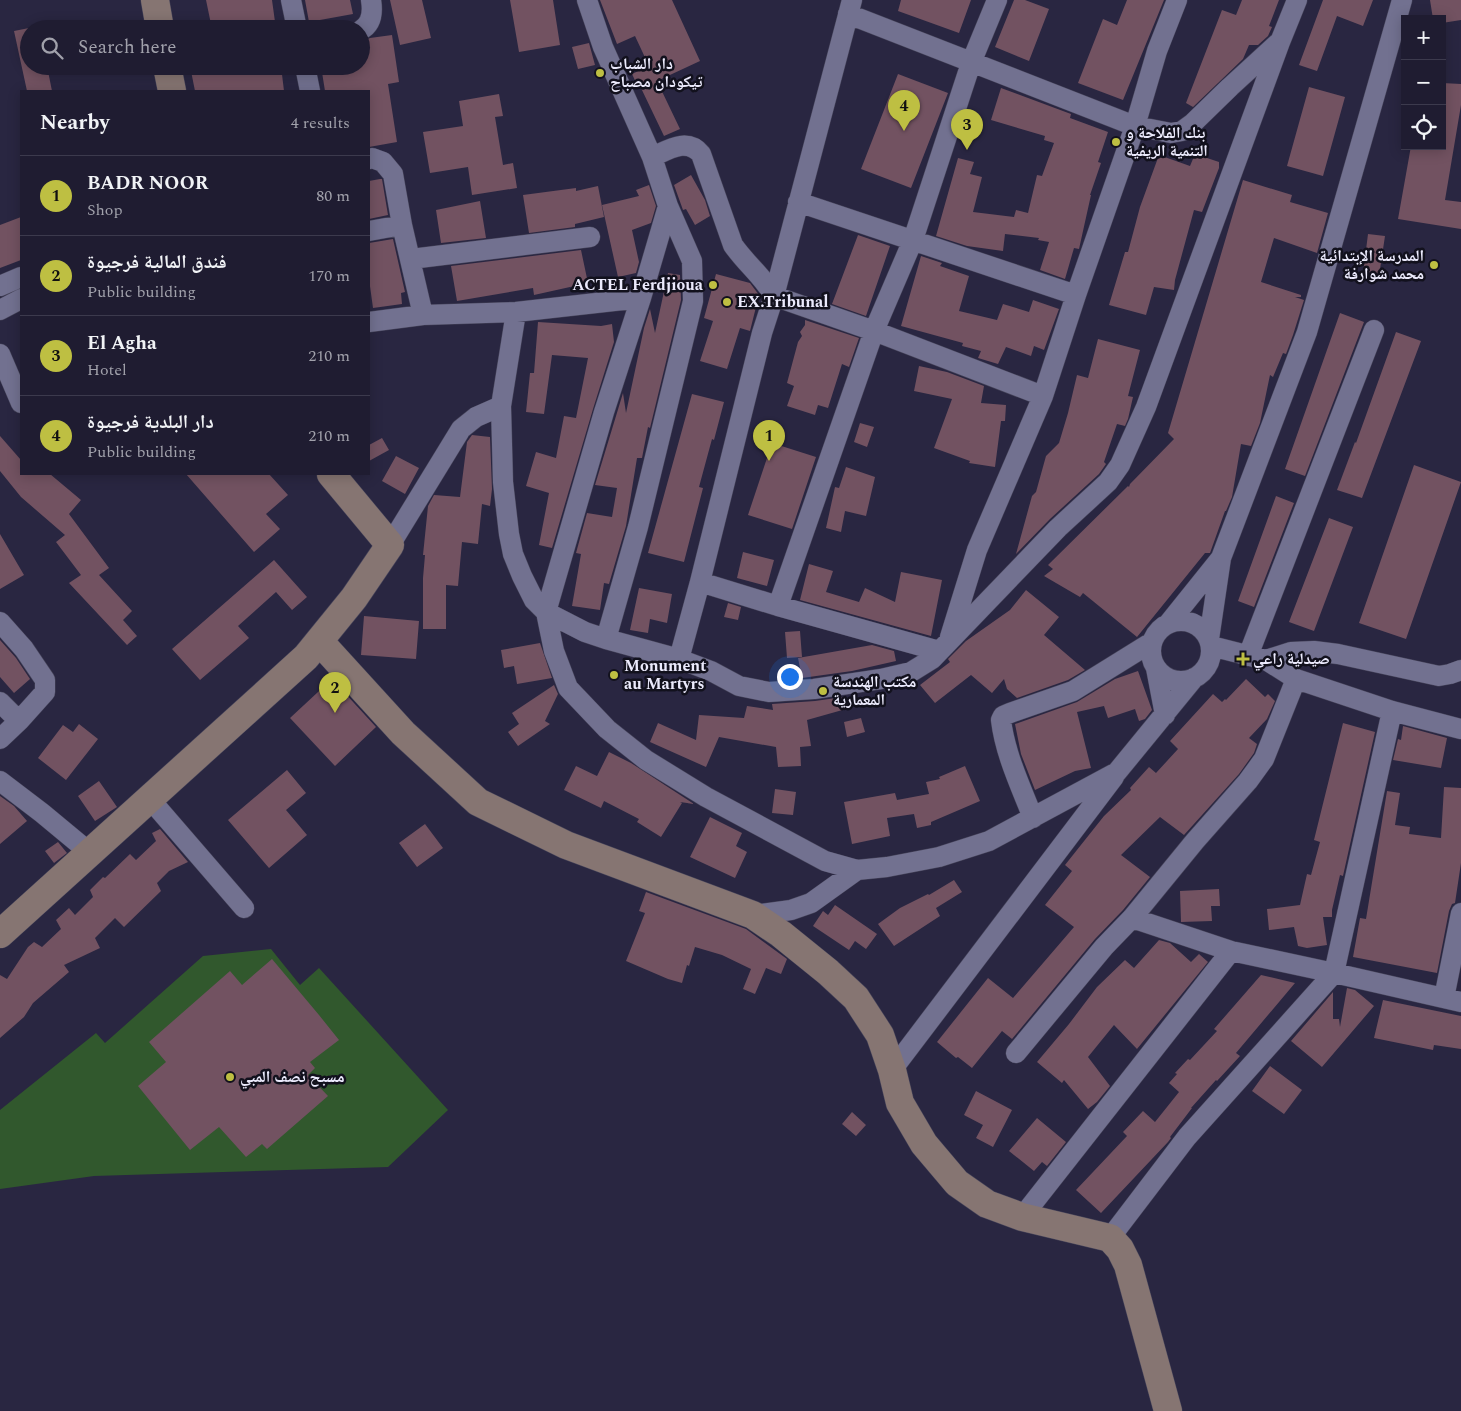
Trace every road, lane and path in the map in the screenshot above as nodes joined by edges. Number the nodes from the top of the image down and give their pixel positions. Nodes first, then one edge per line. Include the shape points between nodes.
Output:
1 (155, 0) edge
2 (291, 0) edge
3 (371, 0) edge
4 (587, 0) edge
5 (997, 0) edge
6 (1177, 0) edge
7 (1297, 0) edge
8 (1402, 0) edge
9 (850, 7) edge
10 (158, 20) edge
11 (295, 20) edge
12 (370, 20) edge
13 (1280, 42) junction
14 (971, 63) junction
15 (169, 75) edge
16 (307, 75) edge
17 (172, 90) edge
18 (310, 90) edge
19 (1136, 126) junction
20 (652, 157) junction
21 (370, 159) edge
22 (798, 202) junction
23 (668, 206) junction
24 (402, 225) junction
25 (370, 231) edge
26 (590, 237) dead end
27 (913, 240) junction
28 (411, 259) junction
29 (20, 277) edge
30 (0, 286) edge
31 (1076, 295) junction
32 (774, 296) junction
33 (641, 298) junction
34 (20, 300) edge
35 (0, 310) edge
36 (516, 312) junction
37 (422, 315) junction
38 (370, 322) edge
39 (1374, 330) dead end
40 (874, 332) junction
41 (0, 354) edge
42 (1043, 396) junction
43 (20, 401) edge
44 (501, 406) junction
45 (332, 475) edge
46 (390, 544) junction
47 (1221, 558) junction
48 (700, 582) junction
49 (778, 606) junction
50 (546, 612) junction
51 (0, 622) edge
52 (1168, 624) junction
53 (606, 640) junction
54 (320, 642) junction
55 (1152, 642) junction
56 (1210, 642) junction
57 (944, 646) junction
58 (1257, 658) junction
59 (679, 659) junction
60 (1156, 668) junction
61 (1461, 670) edge
62 (1194, 678) junction
63 (1296, 679) junction
64 (0, 702) edge
65 (1392, 711) junction
66 (1165, 715) junction
67 (19, 722) junction
68 (1461, 729) edge
69 (0, 739) edge
70 (1117, 772) junction
71 (0, 782) edge
72 (148, 798) junction
73 (1033, 818) junction
74 (89, 852) junction
75 (857, 870) junction
76 (244, 908) dead end
77 (1461, 913) edge
78 (753, 915) junction
79 (1132, 918) junction
80 (0, 934) edge
81 (1231, 951) junction
82 (1334, 973) junction
83 (1452, 1000) edge
84 (1016, 1053) dead end
85 (892, 1070) junction
86 (1022, 1217) junction
87 (1110, 1238) junction
88 (1168, 1411) edge

1 - 10 main road
2 - 11 street
3 - 12 street
4 - 20 street via 603,47
5 - 14 street
6 - 19 street via 1157,51
7 - 13 street
8 - 47 street via 1307,332
9 - 14 street
9 - 22 street
13 - 19 street via 1182,131 1170,133
13 - 57 street via 1146,407 1120,465 1108,482 1058,528
14 - 19 street
14 - 27 street
15 - 17 main road
16 - 18 street
19 - 31 street
20 - 23 street
20 - 32 street via 680,145 689,146 701,154 733,246 766,282
21 - 24 street via 383,162 394,174
22 - 27 street
22 - 32 street
23 - 33 street
23 - 53 street via 692,261 693,300 638,527
24 - 25 street
24 - 28 street
26 - 28 street
27 - 31 street
27 - 40 street
28 - 37 street
29 - 30 street
31 - 42 street
32 - 40 street
32 - 48 street
33 - 36 street
33 - 50 street
34 - 35 street
36 - 37 street
36 - 44 street
37 - 38 street
39 - 58 street
40 - 42 street
40 - 49 street
41 - 43 street
42 - 57 street via 977,550
44 - 46 street via 461,429
44 - 50 street via 502,482 513,554 534,600
45 - 46 main road
46 - 54 main road
47 - 52 street
47 - 56 street
48 - 49 street
48 - 59 street
49 - 57 street
50 - 53 street
50 - 75 street via 554,651 568,688 607,729 646,760 706,797 824,861
51 - 67 street via 24,649 46,684 45,692
52 - 55 street
52 - 56 street via 1192,622 1202,629
53 - 59 street
54 - 72 main road
54 - 78 main road via 403,733 478,802 566,846
55 - 60 street via 1151,655
55 - 73 street via 1073,691 1003,716 1002,728
56 - 58 street
56 - 62 street via 1212,654 1206,668
57 - 59 street via 932,659 911,672 814,689 769,692 739,686
58 - 61 street via 1314,651 1439,676
58 - 63 street
60 - 62 street via 1177,681
60 - 66 street
62 - 66 street
63 - 65 street
63 - 79 street via 1264,759
64 - 67 street
65 - 68 street
65 - 82 street
66 - 70 street
67 - 69 street
70 - 73 street
70 - 85 street
71 - 74 street
72 - 74 main road
72 - 76 street
73 - 75 street via 989,841 939,857
74 - 80 main road
75 - 78 street via 812,903
77 - 83 street
78 - 85 main road via 828,972 856,998 880,1035
79 - 81 street
79 - 84 street
81 - 82 street
81 - 86 street
82 - 83 street
82 - 87 street via 1187,1137
85 - 86 main road via 900,1103 924,1144 957,1183 987,1204
86 - 87 main road
87 - 88 main road via 1128,1264

